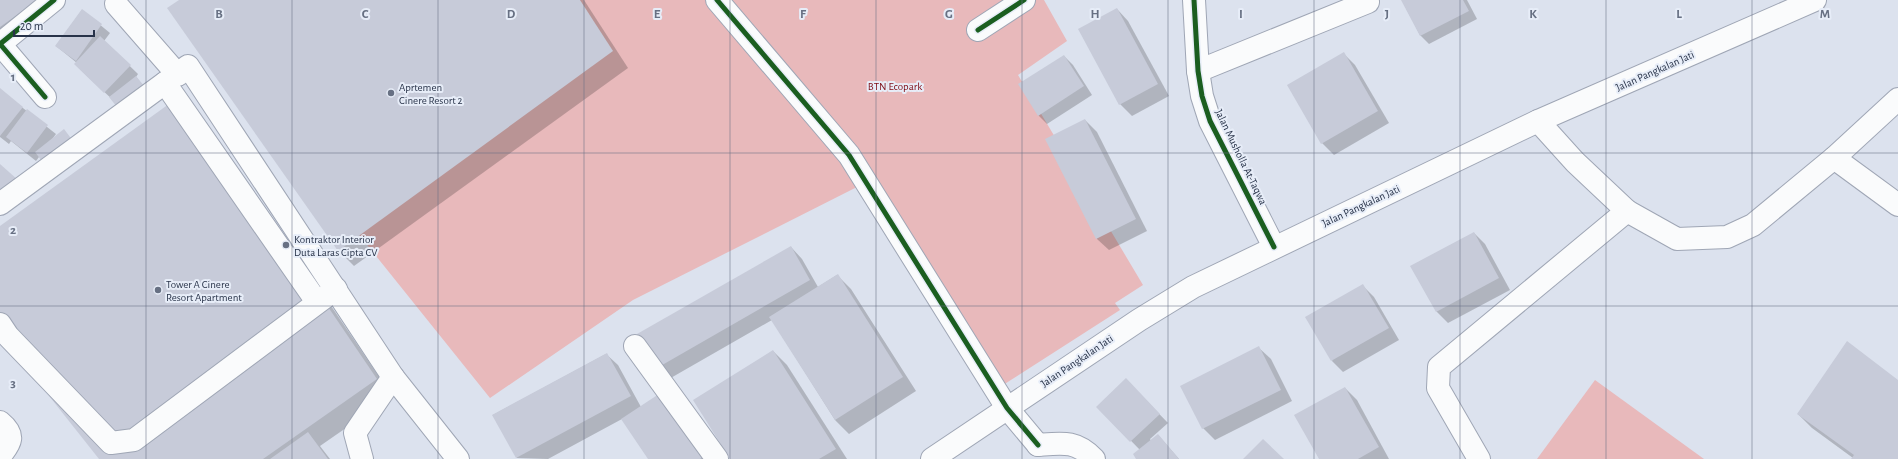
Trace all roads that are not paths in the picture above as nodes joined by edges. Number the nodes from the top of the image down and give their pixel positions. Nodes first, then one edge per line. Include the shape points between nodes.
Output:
1 (54, 0) edge
2 (717, 0) edge
3 (1024, 0) edge
4 (1194, 0) edge
5 (1815, 0) edge
6 (1368, 2) dead end
7 (116, 4) dead end
8 (978, 30) dead end
9 (1198, 71) junction
10 (177, 75) junction
11 (45, 97) dead end
12 (1898, 100) edge
13 (1538, 121) junction
14 (247, 143) junction
15 (1834, 158) junction
16 (219, 161) junction
17 (0, 204) edge
18 (1898, 206) edge
19 (1628, 211) junction
20 (1274, 247) junction
21 (336, 289) junction
22 (317, 302) junction
23 (0, 324) edge
24 (635, 346) dead end
25 (393, 377) junction
26 (1007, 408) junction
27 (0, 422) edge
28 (1034, 452) edge
29 (0, 456) edge
30 (362, 459) edge
31 (458, 459) edge
32 (717, 459) edge
33 (932, 459) edge
34 (1094, 459) edge
35 (1478, 459) edge

1 - 11 street via 0,44
2 - 26 street via 849,155
3 - 8 street
4 - 9 street, Jalan Musholla At-Taqwa
5 - 13 street, Jalan Pangkalan Jati
6 - 9 street
7 - 10 street
9 - 20 street, Jalan Musholla At-Taqwa via 1210,121
10 - 14 street
10 - 16 street
10 - 17 street
12 - 15 street
13 - 19 street via 1575,162
13 - 20 street, Jalan Pangkalan Jati
14 - 16 street
14 - 21 street
15 - 18 street
15 - 19 street via 1754,225 1727,237 1677,239
16 - 22 street
19 - 35 street via 1439,367 1438,388
20 - 26 street, Jalan Pangkalan Jati via 1193,286
21 - 22 street
21 - 25 street
22 - 23 street via 134,440 111,443 8,336
24 - 32 street
25 - 30 street via 355,433
25 - 31 street
26 - 28 street
26 - 33 street, Jalan Pangkalan Jati
27 - 29 street via 10,433 10,439 9,446
28 - 34 street via 1061,443 1076,445 1087,451

